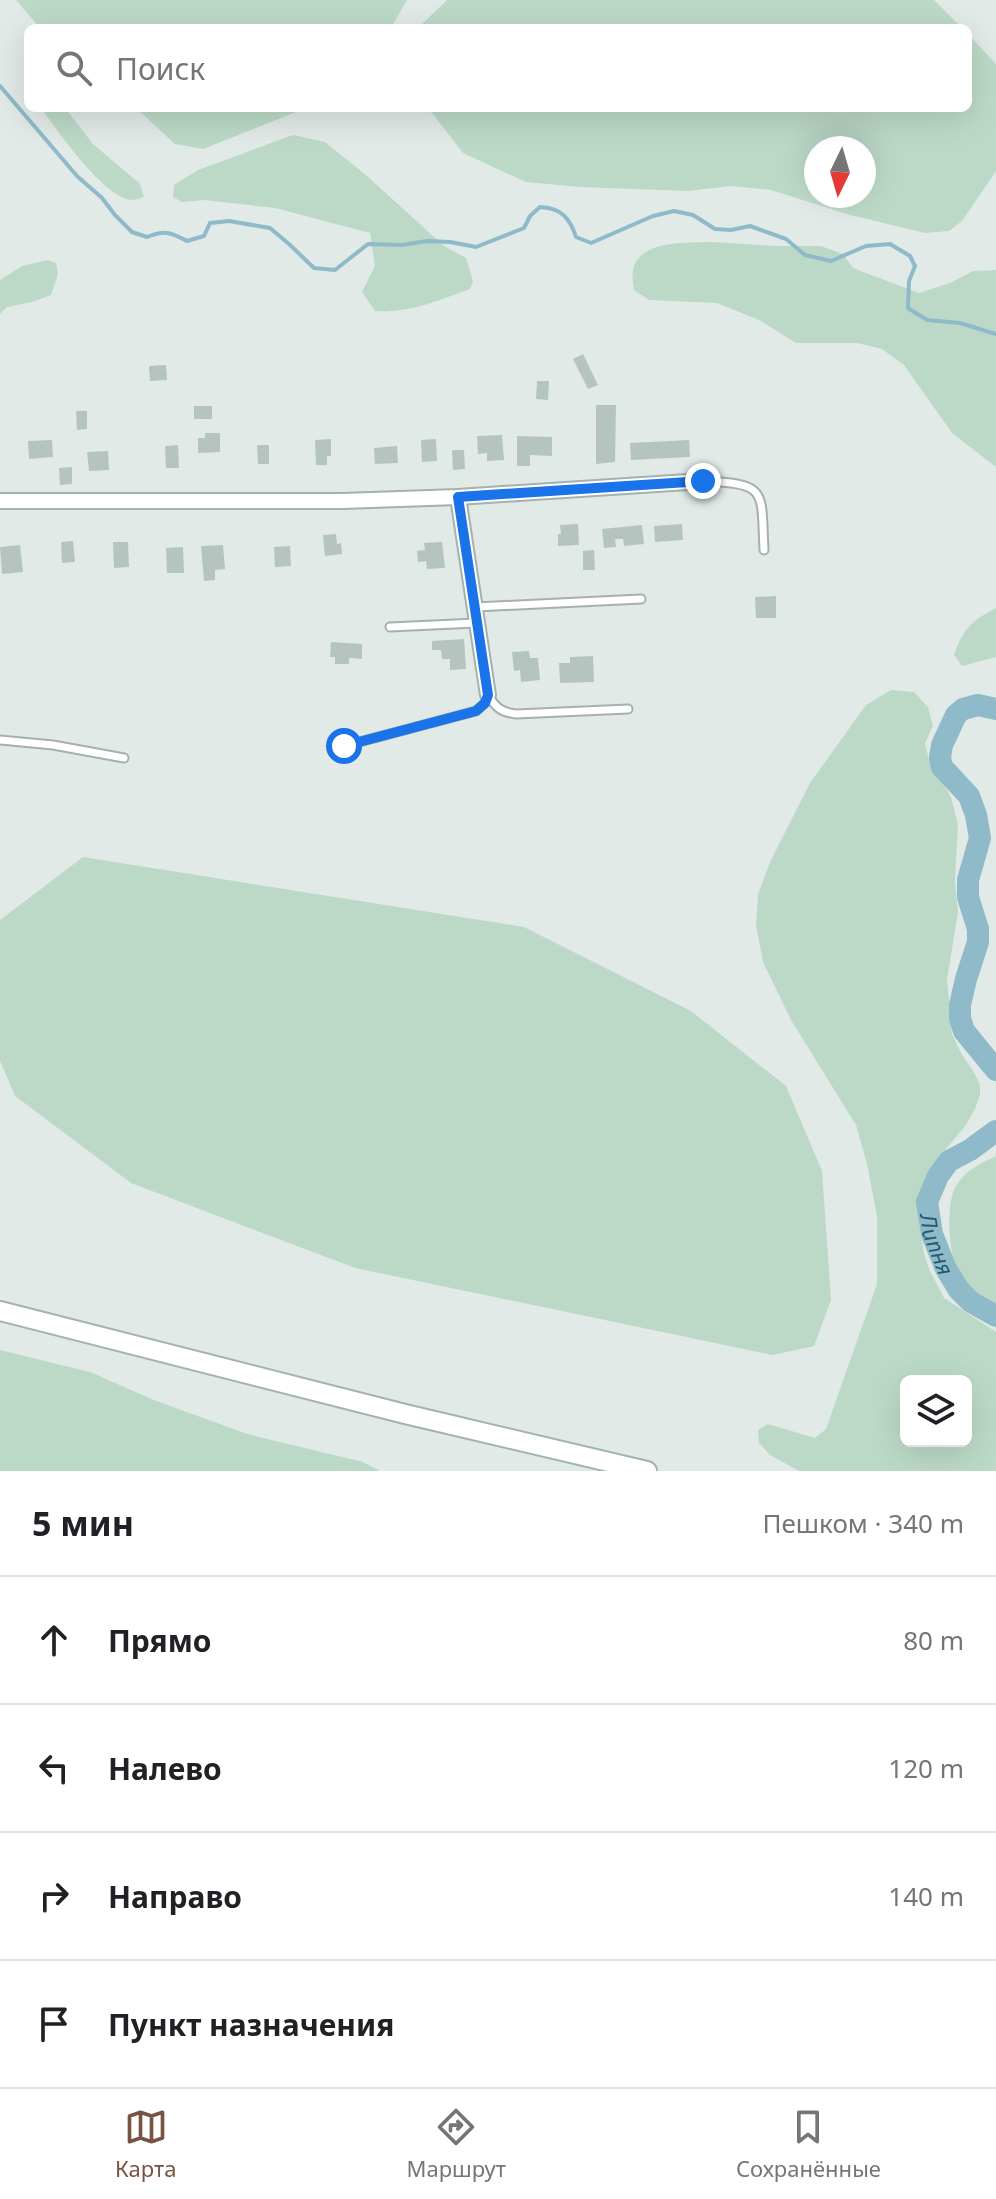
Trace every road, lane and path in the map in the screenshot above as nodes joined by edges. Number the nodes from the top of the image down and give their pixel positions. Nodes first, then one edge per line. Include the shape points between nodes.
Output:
1 (703, 481) joint
2 (458, 497) junction
3 (0, 501) edge
4 (764, 550) dead end
5 (641, 599) dead end
6 (476, 607) junction
7 (478, 623) junction
8 (390, 627) dead end
9 (488, 695) junction
10 (628, 709) dead end
11 (0, 740) edge
12 (344, 746) dead end
13 (124, 758) dead end
14 (0, 1311) edge
15 (647, 1471) edge

1 - 2 street
1 - 4 lane via 741,484 759,494
2 - 3 street
2 - 6 street
5 - 6 lane
6 - 7 street
7 - 8 lane
7 - 9 street
9 - 10 lane via 503,712 516,714
9 - 12 lane via 476,711
11 - 13 lane
14 - 15 main road

